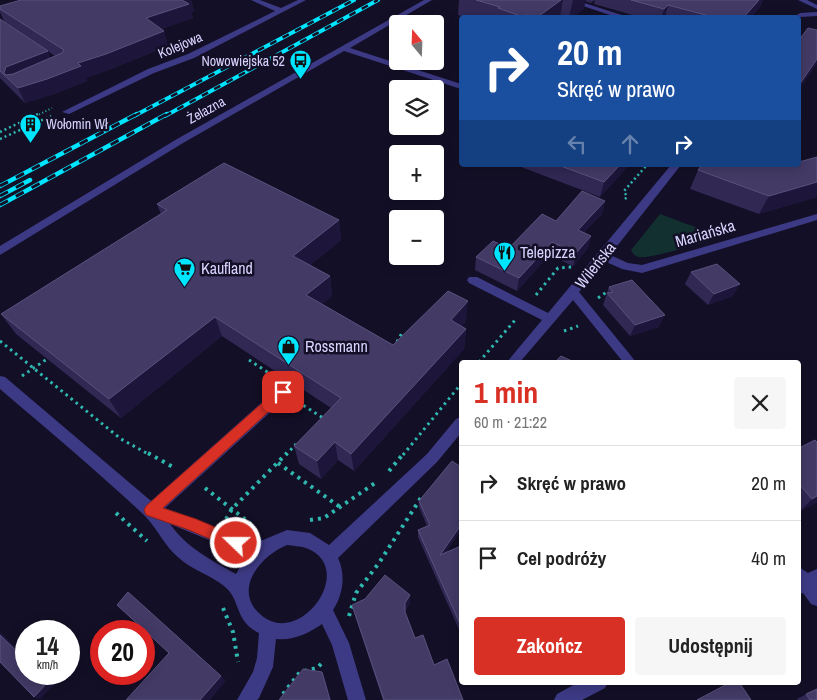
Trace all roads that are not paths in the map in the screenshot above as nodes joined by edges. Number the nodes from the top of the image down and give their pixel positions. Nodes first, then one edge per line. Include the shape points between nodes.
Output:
1 (254, 0) edge
2 (303, 0) edge
3 (429, 0) edge
4 (568, 0) edge
5 (801, 0) edge
6 (813, 6) edge
7 (281, 11) junction
8 (817, 14) edge
9 (618, 15) edge
10 (800, 15) edge
11 (801, 16) edge
12 (345, 48) junction
13 (459, 86) edge
14 (66, 112) road end
15 (674, 167) edge
16 (817, 218) edge
17 (0, 250) edge
18 (603, 256) junction
19 (473, 280) dead end
20 (573, 292) junction
21 (550, 319) junction
22 (515, 360) edge
23 (628, 360) edge
24 (3, 384) edge
25 (282, 386) road end
26 (459, 425) edge
27 (151, 510) junction
28 (263, 548) junction
29 (329, 556) junction
30 (805, 580) edge
31 (241, 591) junction
32 (817, 598) edge
33 (324, 610) junction
34 (268, 629) junction
35 (593, 685) edge
36 (246, 700) edge
37 (356, 700) edge
38 (563, 700) edge

1 - 7 street
2 - 7 street, Kolejowa
3 - 12 street, Żelazna
4 - 9 street
5 - 6 street
6 - 10 street
7 - 14 street, Kolejowa
8 - 11 street
12 - 13 street
12 - 17 street, Żelazna via 180,141
15 - 18 street, Wileńska
16 - 18 street, Mariańska via 642,269
18 - 20 street, Wileńska
19 - 21 street
20 - 21 street, Wileńska
20 - 23 street
21 - 22 street, Wileńska
24 - 27 street
25 - 27 street
26 - 29 street via 432,458
27 - 28 street via 236,543
27 - 31 street via 173,542 186,554 230,580
28 - 29 street via 274,541 299,537 321,546
28 - 31 street via 247,566
29 - 33 street via 335,577 334,588
30 - 32 street
31 - 34 street via 248,614
33 - 34 street via 298,628
33 - 37 street via 340,643
34 - 36 street via 267,660 261,678
35 - 38 street

